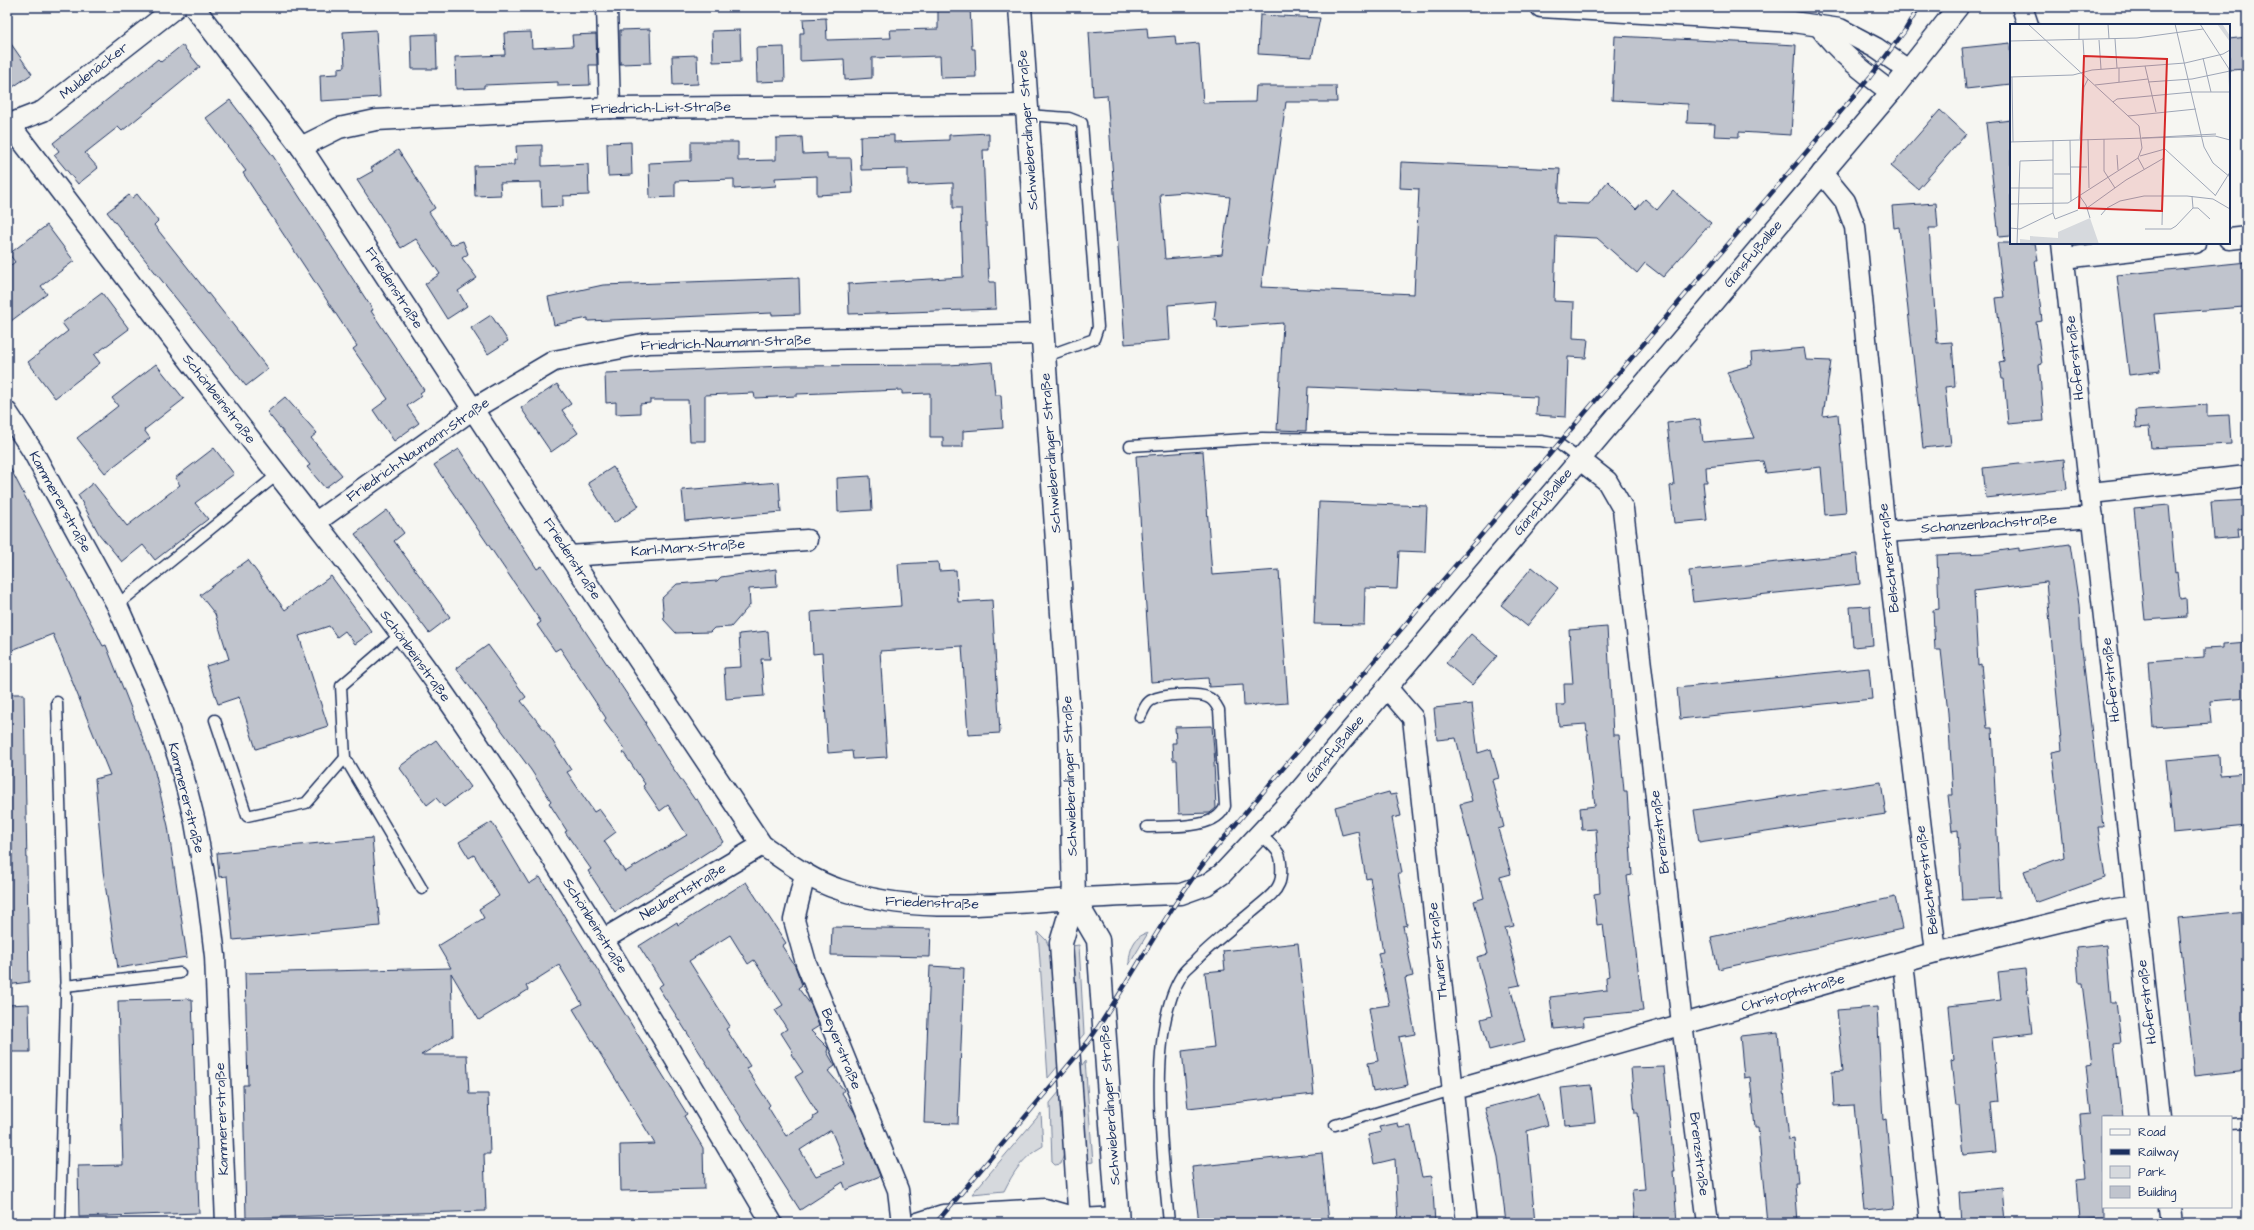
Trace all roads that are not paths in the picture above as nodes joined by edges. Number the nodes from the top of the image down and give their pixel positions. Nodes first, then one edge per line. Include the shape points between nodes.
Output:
1 (176, 7) edge
2 (194, 7) edge
3 (607, 7) edge
4 (1020, 7) edge
5 (1542, 7) edge
6 (1958, 7) edge
7 (2022, 7) edge
8 (2028, 24) edge
9 (1819, 26) junction
10 (1908, 70) junction
11 (1891, 92) junction
12 (610, 108) junction
13 (1026, 110) junction
14 (8, 124) edge
15 (302, 147) junction
16 (1822, 173) junction
17 (2247, 237) edge
18 (2230, 239) edge
19 (2178, 244) edge
20 (2063, 251) edge
21 (1042, 334) junction
22 (1044, 357) junction
23 (473, 409) junction
24 (7, 412) edge
25 (1130, 446) dead end
26 (1579, 459) junction
27 (278, 474) junction
28 (2247, 476) edge
29 (2091, 493) junction
30 (2093, 517) junction
31 (316, 522) junction
32 (1885, 532) junction
33 (807, 540) dead end
34 (569, 556) junction
35 (117, 605) junction
36 (400, 634) junction
37 (1387, 688) junction
38 (57, 702) dead end
39 (1140, 717) dead end
40 (215, 720) dead end
41 (345, 758) junction
42 (1147, 827) dead end
43 (1260, 834) junction
44 (762, 845) junction
45 (805, 874) junction
46 (422, 889) dead end
47 (1074, 899) junction
48 (2135, 906) junction
49 (604, 939) junction
50 (1936, 952) junction
51 (1903, 962) junction
52 (180, 974) dead end
53 (65, 986) junction
54 (1682, 1024) junction
55 (1452, 1090) junction
56 (2160, 1116) edge
57 (2247, 1124) edge
58 (1335, 1125) dead end
59 (2232, 1125) edge
60 (2170, 1208) edge
61 (1118, 1220) edge
62 (1077, 1222) edge
63 (60, 1223) edge
64 (226, 1223) edge
65 (772, 1223) edge
66 (902, 1223) edge
67 (918, 1223) edge
68 (1169, 1223) edge
69 (1467, 1223) edge
70 (1708, 1223) edge
71 (1931, 1223) edge
72 (2172, 1223) edge

1 - 14 street, Muldenäcker via 43,111
2 - 15 street, Friedenstraße
3 - 12 street
4 - 13 main road, Schwieberdinger Straße
5 - 9 street via 1793,22
6 - 10 street, Gänsfußallee
7 - 8 street
9 - 10 street via 1845,31
9 - 11 street via 1828,38
10 - 11 street, Gänsfußallee
11 - 16 street, Gänsfußallee
12 - 13 street, Friedrich-List-Straße
12 - 15 street, Friedrich-List-Straße via 376,120 339,128
13 - 21 main road, Schwieberdinger Straße
13 - 22 lane via 1070,118 1082,123 1098,327 1094,339
14 - 27 street, Schönbeinstraße
15 - 23 street, Friedenstraße
16 - 26 street, Gänsfußallee
16 - 32 street, Belschnerstraße via 1845,201 1855,227
17 - 18 street
19 - 20 street
20 - 29 street, Hoferstraße
21 - 22 main road, Schwieberdinger Straße
21 - 23 street, Friedrich-Naumann-Straße via 648,344 554,361
22 - 47 main road, Schwieberdinger Straße via 1070,729
23 - 31 street, Friedrich-Naumann-Straße
23 - 34 street, Friedenstraße
24 - 35 street, Kammererstraße via 35,456
25 - 26 lane via 1262,438 1542,441 1559,444
26 - 37 street, Gänsfußallee
26 - 54 street, Brenzstraße via 1607,481 1623,509
27 - 31 street, Schönbeinstraße
27 - 35 lane
28 - 29 street
29 - 30 street, Hoferstraße
30 - 32 street, Schanzenbachstraße
30 - 48 street, Hoferstraße
31 - 36 street, Schönbeinstraße
32 - 50 street, Belschnerstraße
33 - 34 street, Karl-Marx-Straße
34 - 44 street, Friedenstraße
35 - 64 street, Kammererstraße via 159,700 180,763 195,822 206,882 215,956
36 - 41 lane via 341,686
36 - 49 street, Schönbeinstraße via 517,802
37 - 43 street, Gänsfußallee via 1296,796
37 - 55 street, Thuner Straße via 1413,718
38 - 53 lane
39 - 42 lane via 1150,700 1158,697 1198,694 1215,702 1219,710 1225,806 1223,811 1205,823
40 - 41 lane via 247,816 306,803
41 - 46 lane
43 - 47 street, Gänsfußallee via 1222,874 1206,885 1181,894
43 - 68 lane via 1279,854 1280,884 1270,896 1210,946 1182,974 1166,1014 1160,1092
44 - 45 street, Friedenstraße
44 - 49 street, Neubertstraße
45 - 47 street, Friedenstraße via 837,889 878,901 920,905
45 - 66 street, Beyerstraße via 794,920 806,963 898,1190
47 - 61 main road, Schwieberdinger Straße via 1098,940
47 - 62 main road, Schwieberdinger Straße via 1061,943
48 - 50 street, Christophstraße via 2103,911
48 - 56 street, Hoferstraße
49 - 65 street, Schönbeinstraße
50 - 51 street, Christophstraße
51 - 54 street, Christophstraße
51 - 71 street
52 - 53 lane
53 - 63 lane
54 - 55 street, Christophstraße
54 - 70 street, Brenzstraße
55 - 58 lane
55 - 69 street, Thuner Straße
57 - 59 lane
60 - 72 street
61 - 62 street
62 - 67 street via 1045,1209 943,1215

